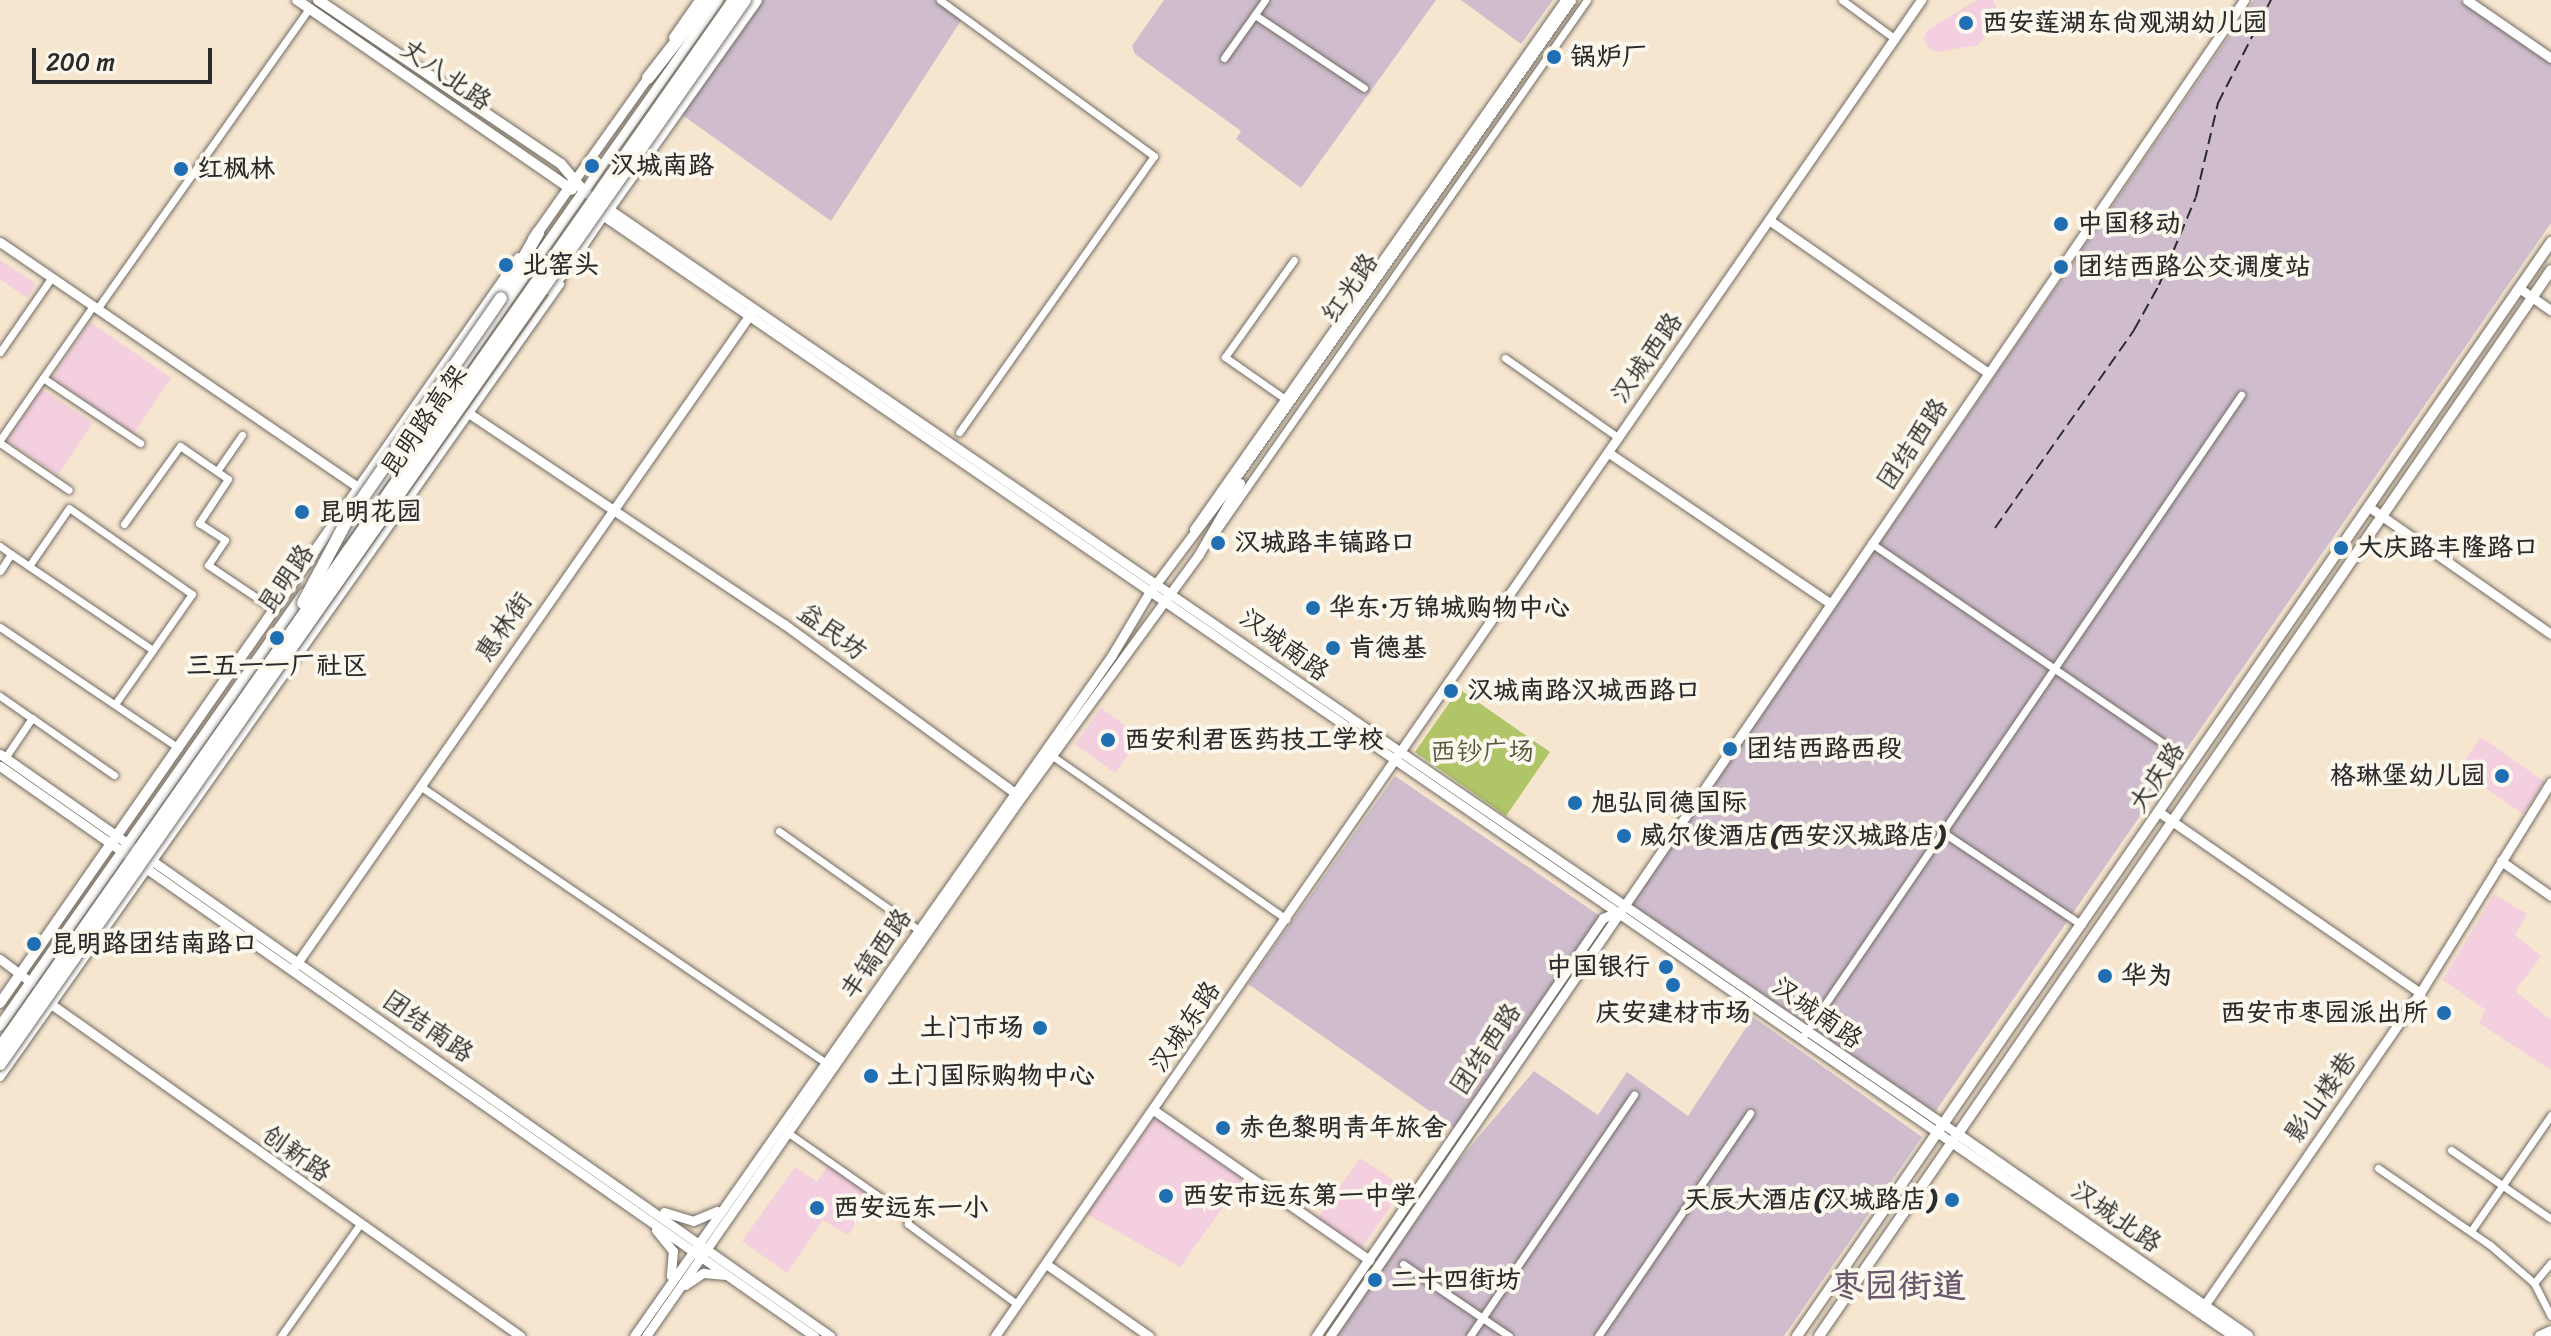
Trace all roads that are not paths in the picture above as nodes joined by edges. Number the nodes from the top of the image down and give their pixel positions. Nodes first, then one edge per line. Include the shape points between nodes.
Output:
1 (297, 0) edge
2 (319, 0) edge
3 (699, 0) edge
4 (709, 0) edge
5 (718, 0) edge
6 (734, 0) edge
7 (745, 0) edge
8 (756, 0) edge
9 (940, 0) edge
10 (1265, 0) edge
11 (1564, 0) edge
12 (1571, 0) edge
13 (1578, 0) edge
14 (1587, 0) edge
15 (1842, 0) edge
16 (1921, 0) edge
17 (2244, 0) edge
18 (2467, 0) edge
19 (309, 8) junction
20 (1255, 15) junction
21 (1894, 38) junction
22 (1224, 58) dead end
23 (2551, 58) edge
24 (648, 78) junction
25 (1364, 88) dead end
26 (572, 182) junction
27 (581, 195) junction
28 (606, 212) junction
29 (1769, 220) junction
30 (538, 233) junction
31 (0, 242) edge
32 (2551, 242) edge
33 (1294, 260) dead end
34 (570, 264) junction
35 (2551, 270) edge
36 (52, 277) junction
37 (2519, 288) junction
38 (2532, 298) junction
39 (95, 307) junction
40 (2551, 310) edge
41 (751, 313) junction
42 (0, 352) edge
43 (1505, 358) dead end
44 (1988, 373) junction
45 (43, 378) junction
46 (2241, 395) dead end
47 (442, 396) junction
48 (1287, 400) junction
49 (470, 414) junction
50 (959, 432) dead end
51 (242, 435) dead end
52 (1619, 438) junction
53 (0, 441) edge
54 (140, 443) dead end
55 (1609, 453) junction
56 (217, 471) junction
57 (357, 487) junction
58 (69, 490) dead end
59 (371, 497) junction
60 (2369, 507) junction
61 (613, 510) junction
62 (2383, 516) junction
63 (124, 524) dead end
64 (1871, 543) junction
65 (0, 546) edge
66 (11, 554) junction
67 (1199, 554) junction
68 (29, 566) junction
69 (0, 571) edge
70 (1158, 583) junction
71 (1171, 592) junction
72 (1149, 593) junction
73 (1160, 601) junction
74 (1830, 603) junction
75 (275, 610) junction
76 (309, 624) junction
77 (0, 627) edge
78 (2551, 634) edge
79 (285, 639) junction
80 (153, 650) junction
81 (2054, 669) junction
82 (0, 696) edge
83 (115, 704) junction
84 (32, 718) junction
85 (1409, 742) joint
86 (2168, 746) dead end
87 (179, 748) junction
88 (1051, 755) junction
89 (1399, 757) junction
90 (2, 759) edge
91 (114, 775) dead end
92 (2551, 782) edge
93 (420, 786) junction
94 (1018, 795) junction
95 (2159, 812) junction
96 (2172, 820) junction
97 (779, 831) dead end
98 (1941, 831) junction
99 (114, 841) junction
100 (128, 842) junction
101 (121, 853) junction
102 (154, 859) junction
103 (2501, 861) junction
104 (145, 871) junction
105 (2551, 896) edge
106 (1619, 910) junction
107 (1286, 919) junction
108 (2082, 925) junction
109 (919, 930) junction
110 (0, 959) edge
111 (295, 966) junction
112 (21, 974) junction
113 (31, 982) junction
114 (2420, 993) junction
115 (0, 1003) edge
116 (31, 1004) junction
117 (51, 1004) junction
118 (0, 1026) edge
119 (1804, 1036) junction
120 (0, 1039) edge
121 (0, 1048) edge
122 (0, 1064) edge
123 (830, 1065) junction
124 (0, 1077) edge
125 (1634, 1095) dead end
126 (1155, 1111) junction
127 (1750, 1113) dead end
128 (2551, 1115) edge
129 (1940, 1129) junction
130 (787, 1132) junction
131 (1956, 1139) junction
132 (2451, 1150) dead end
133 (2378, 1168) dead end
134 (2502, 1186) junction
135 (731, 1197) junction
136 (643, 1203) junction
137 (636, 1212) junction
138 (2551, 1219) edge
139 (360, 1224) junction
140 (2471, 1231) junction
141 (701, 1249) junction
142 (1369, 1260) junction
143 (2551, 1263) edge
144 (1046, 1264) junction
145 (1403, 1264) dead end
146 (733, 1279) junction
147 (2534, 1283) junction
148 (669, 1294) junction
149 (1017, 1304) junction
150 (2202, 1309) junction
151 (2551, 1316) edge
152 (1482, 1318) junction
153 (2551, 1331) edge
154 (281, 1336) edge
155 (520, 1336) edge
156 (634, 1336) edge
157 (646, 1336) edge
158 (814, 1336) edge
159 (830, 1336) edge
160 (995, 1336) edge
161 (1149, 1336) edge
162 (1316, 1336) edge
163 (1330, 1336) edge
164 (1470, 1336) edge
165 (1509, 1336) edge
166 (1598, 1336) edge
167 (1797, 1336) edge
168 (1819, 1336) edge
169 (2234, 1336) edge
170 (2248, 1336) edge
171 (2540, 1336) edge

1 - 19 main road, 丈八北路
2 - 26 main road, 丈八北路
3 - 24 street, 昆明路
4 - 24 highway
5 - 27 street, 昆明路
6 - 79 highway, 昆明路高架, bridge
7 - 76 highway, 昆明路高架, bridge
8 - 28 highway
9 - 50 street via 1154,156
10 - 20 street
11 - 48 street
12 - 48 street, 红光路
13 - 67 street, 红光路 via 1241,480
14 - 67 street
15 - 21 street
16 - 21 street, 汉城西路
17 - 44 street, 团结西路
18 - 23 street
19 - 26 main road, 丈八北路
19 - 39 street
20 - 22 street
20 - 25 street
21 - 29 street, 汉城西路
24 - 26 street, 昆明路
26 - 27 main road
26 - 30 main road, 昆明路
27 - 28 street, 汉城南路
27 - 47 main road, 昆明路
28 - 34 street
28 - 41 street, 汉城南路
29 - 44 street
29 - 52 street, 汉城西路
30 - 57 main road, 昆明路
30 - 79 highway, bridge via 501,298 346,522
31 - 36 street
32 - 37 main road, 大庆路
33 - 48 street via 1225,357
34 - 49 street
34 - 76 highway, bridge via 346,585
35 - 38 main road, 大庆路
36 - 39 street
36 - 42 street
37 - 38 street
37 - 60 main road, 大庆路
38 - 40 street
38 - 62 main road, 大庆路
39 - 45 street
39 - 57 street
41 - 61 street, 惠林街
41 - 70 street, 汉城南路
41 - 72 street, 汉城南路
43 - 52 street
44 - 64 street, 团结西路
45 - 53 street
45 - 54 street
46 - 81 street
47 - 49 street
47 - 59 main road, 昆明路
48 - 70 street, 红光路
49 - 61 street, 益民坊
49 - 102 street
51 - 56 street
52 - 55 street, 汉城西路
53 - 58 street
55 - 74 street
55 - 85 street, 汉城西路
56 - 63 street via 180,446
56 - 75 street via 228,479 199,523 225,540 208,565
57 - 59 street
57 - 75 main road, 昆明路
59 - 100 main road, 昆明路
60 - 62 street
60 - 95 main road, 大庆路
61 - 93 street, 惠林街
61 - 94 street, 益民坊 via 784,624
62 - 78 street
62 - 96 main road, 大庆路
64 - 74 street, 团结西路
64 - 81 street
65 - 66 street
66 - 68 street
66 - 69 street
67 - 71 street, 红光路
68 - 80 street
68 - 80 street via 69,508 192,594
70 - 71 street, 汉城南路
70 - 72 street, 红光路
71 - 73 street, 红光路
71 - 89 street, 汉城南路
72 - 73 street, 汉城南路
72 - 94 street, 丰镐西路
73 - 88 street, 丰镐西路
73 - 89 street, 汉城南路
74 - 106 street, 团结西路
75 - 87 main road, 昆明路
76 - 122 highway, 昆明路高架, bridge
77 - 83 street
79 - 116 highway, 昆明路高架, bridge
80 - 83 street
81 - 86 street
81 - 98 street
82 - 84 street
83 - 87 street
84 - 90 street
84 - 91 street
85 - 89 street, 汉城东路
87 - 99 main road, 昆明路
88 - 94 street, 丰镐西路
88 - 107 street
89 - 106 street, 汉城南路
89 - 107 street, 汉城东路
90 - 99 street, 团结南路
92 - 103 street, 影山楼巷
93 - 111 street, 惠林街
93 - 123 street
94 - 109 street, 丰镐西路
94 - 123 street, 丰镐西路
95 - 96 street
95 - 108 main road, 大庆路
96 - 114 street
96 - 131 main road, 大庆路
97 - 109 street
98 - 108 street
98 - 119 street
99 - 100 street, 团结南路
99 - 101 street, 团结南路
99 - 112 main road, 昆明路
100 - 101 main road, 昆明路
100 - 102 street, 团结南路
101 - 104 street, 团结南路
101 - 113 main road, 昆明路
102 - 104 street
102 - 111 street, 团结南路
103 - 105 street
103 - 114 street, 影山楼巷
104 - 111 street, 团结南路
104 - 117 street
106 - 119 street, 汉城南路
106 - 142 street, 团结西路 via 1603,918
106 - 163 street, 团结西路
107 - 126 street, 汉城东路
108 - 129 main road, 大庆路
109 - 123 street, 丰镐西路
110 - 112 street
111 - 136 street, 团结南路
111 - 137 street, 团结南路
112 - 113 street
112 - 115 main road, 昆明路
113 - 117 street
113 - 118 main road, 昆明路
114 - 150 street, 影山楼巷
116 - 120 highway, bridge
116 - 121 highway, 昆明路高架, bridge
117 - 124 street
117 - 139 street, 创新路
119 - 129 street, 汉城南路
123 - 130 street, 丰镐西路
123 - 135 street, 丰镐西路
125 - 152 street
126 - 142 street
126 - 144 street, 汉城东路
127 - 166 street
128 - 134 street
129 - 131 street, 汉城南路
129 - 167 main road, 大庆路
130 - 141 street, 丰镐西路
130 - 149 street via 907,1216 908,1224
131 - 150 main road, 汉城北路
131 - 168 main road, 大庆路
132 - 134 street
133 - 140 street
134 - 138 street
134 - 140 street
135 - 136 street via 714,1214 693,1221
135 - 141 street, 丰镐西路
136 - 141 street, 团结南路
137 - 141 street, 团结南路
137 - 148 street via 673,1251
139 - 154 street
139 - 155 street, 创新路
140 - 147 street
141 - 146 street, 团结南路
141 - 148 street, 丰镐西路
141 - 159 street, 团结南路
142 - 162 street, 团结西路
143 - 147 street
144 - 149 street, 汉城东路
144 - 161 street
145 - 152 street
146 - 148 street via 703,1273
146 - 158 street, 团结南路
147 - 151 street
148 - 156 street, 丰镐西路
148 - 157 street, 丰镐西路
149 - 160 street, 汉城东路
150 - 169 main road, 汉城北路
150 - 170 main road, 汉城北路
152 - 164 street
152 - 165 street
153 - 171 main road

